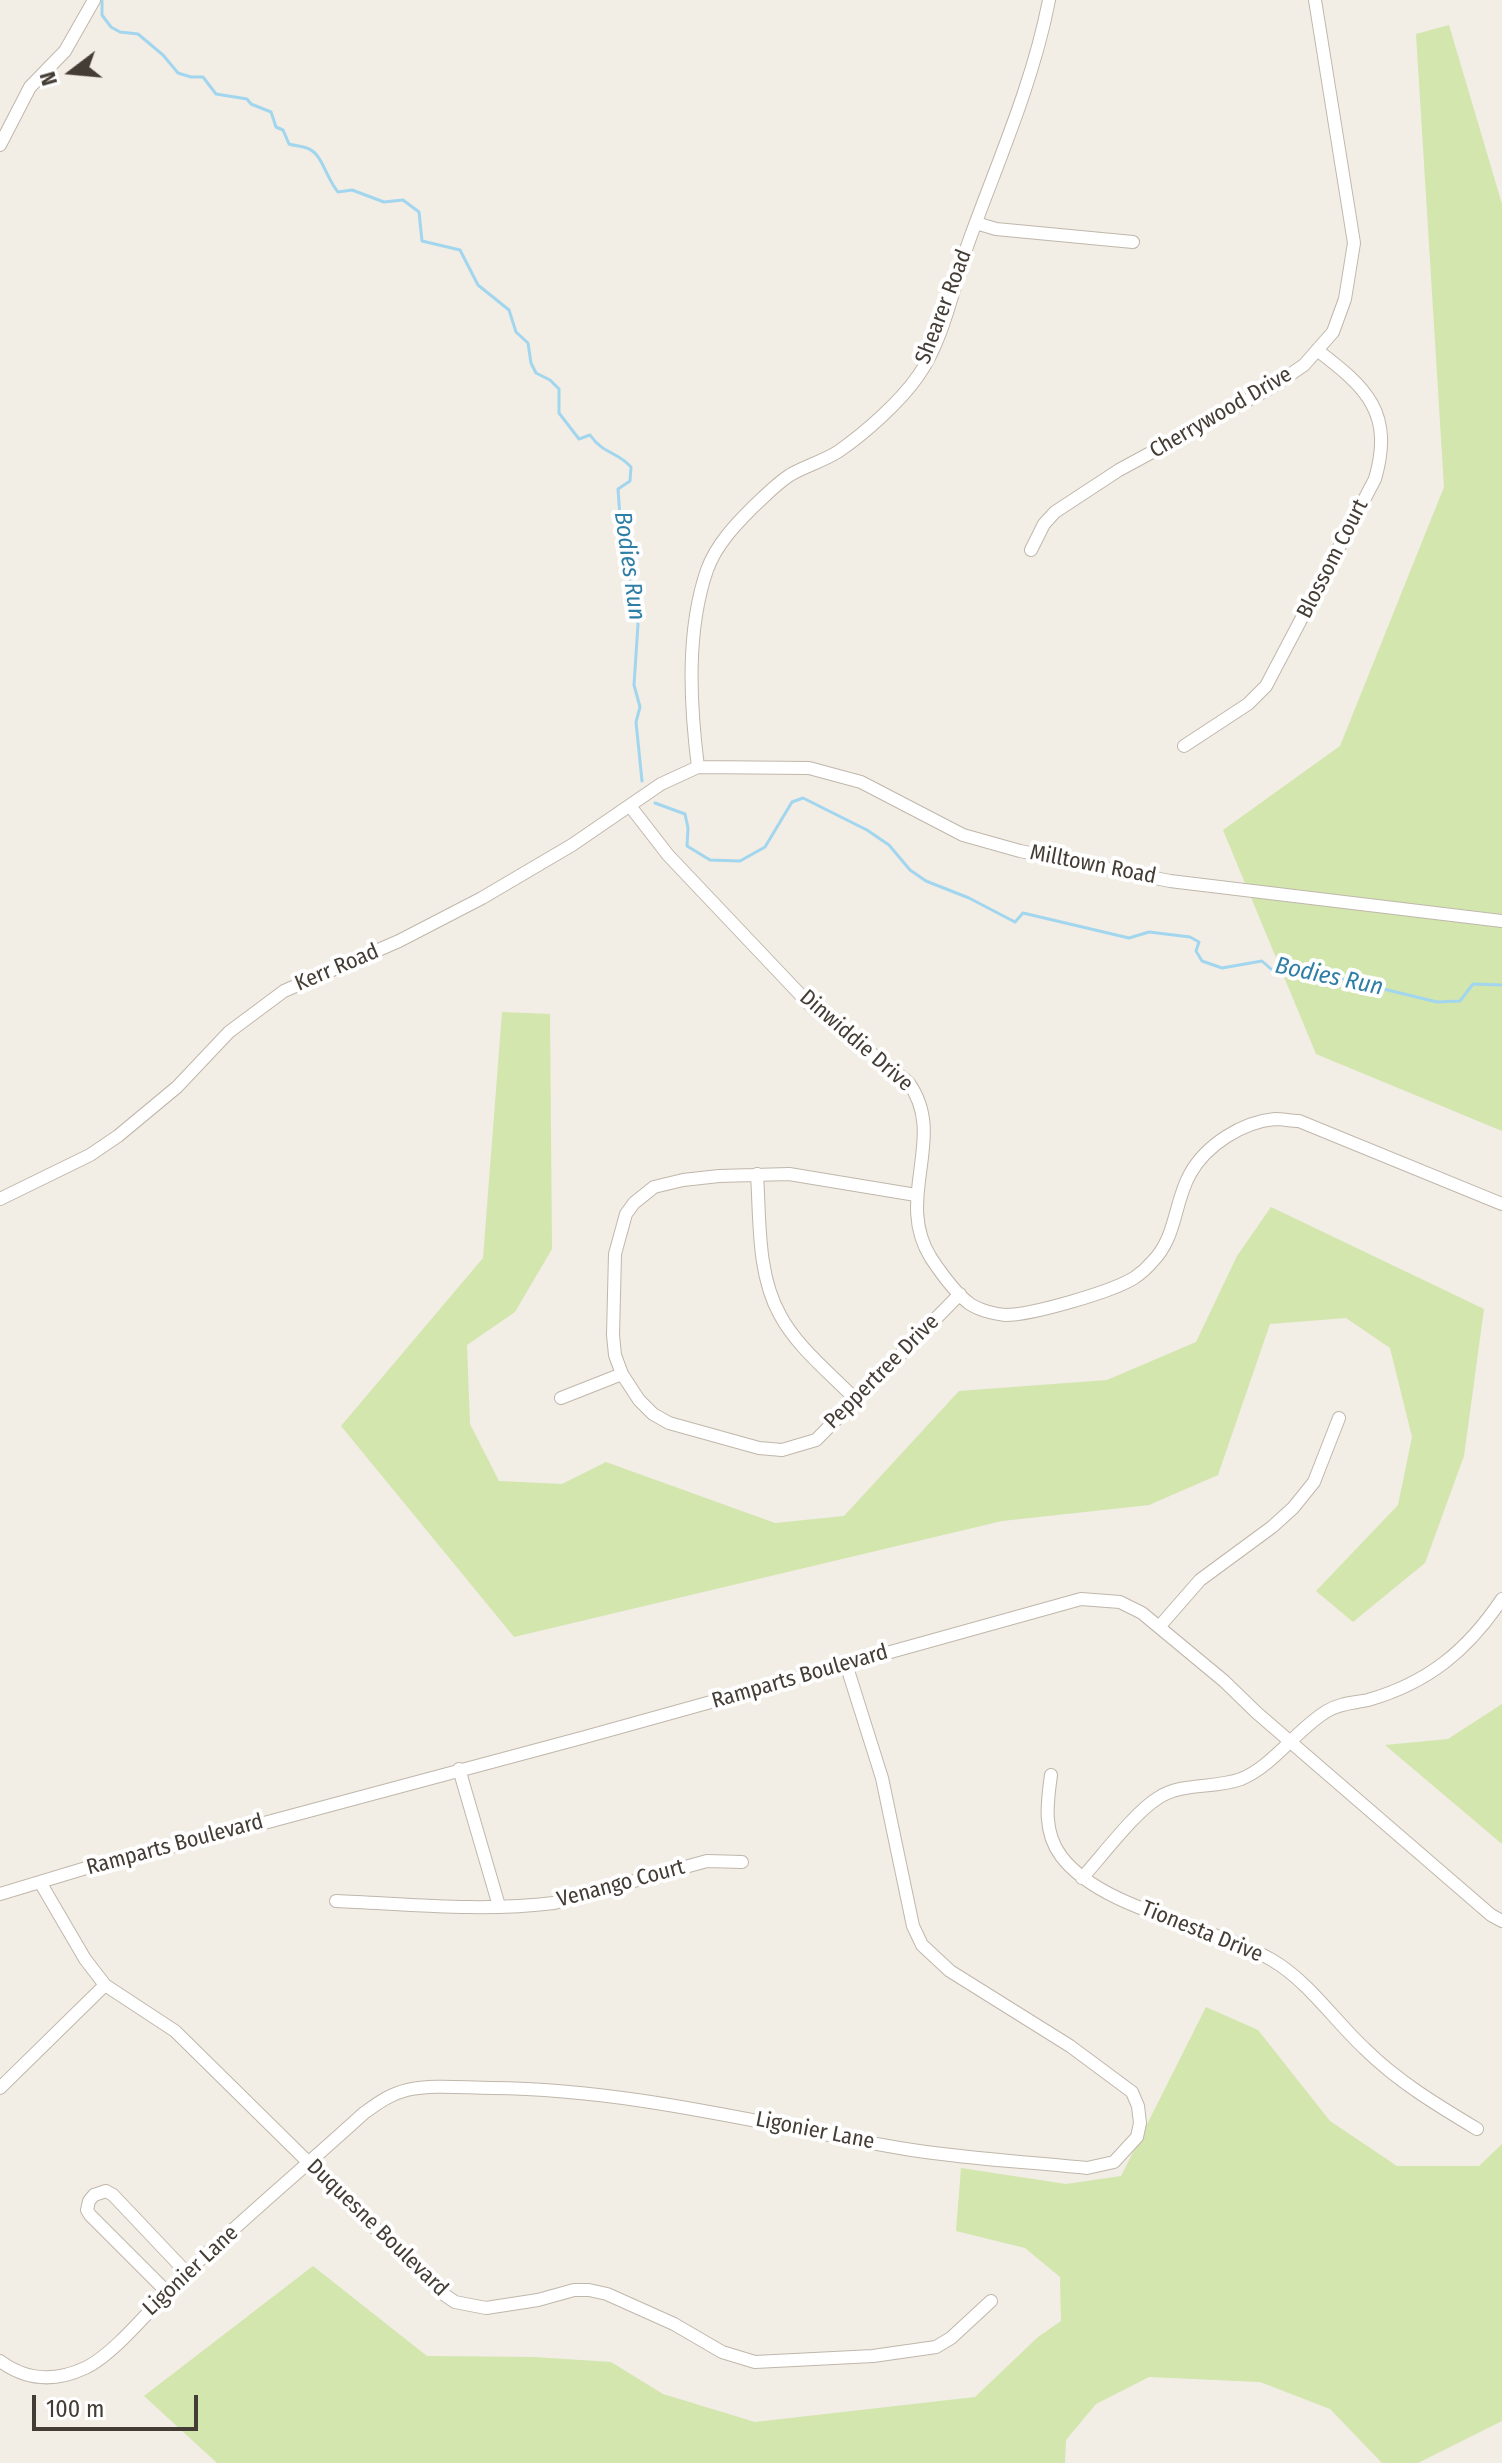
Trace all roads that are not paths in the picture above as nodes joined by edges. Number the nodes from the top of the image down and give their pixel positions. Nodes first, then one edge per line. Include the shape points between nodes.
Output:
1 (94, 0) edge
2 (1049, 0) edge
3 (1315, 0) edge
4 (0, 145) edge
5 (976, 223) junction
6 (1133, 242) dead end
7 (1317, 350) junction
8 (1031, 550) dead end
9 (1184, 746) dead end
10 (698, 767) junction
11 (630, 806) junction
12 (1502, 921) edge
13 (757, 1174) junction
14 (916, 1195) junction
15 (0, 1199) edge
16 (1502, 1204) edge
17 (960, 1294) junction
18 (622, 1374) junction
19 (561, 1398) dead end
20 (855, 1399) junction
21 (1339, 1418) dead end
22 (1502, 1599) edge
23 (1159, 1627) junction
24 (846, 1664) junction
25 (1290, 1739) junction
26 (459, 1769) junction
27 (1051, 1775) dead end
28 (742, 1862) dead end
29 (1082, 1878) junction
30 (40, 1882) junction
31 (0, 1894) edge
32 (336, 1901) dead end
33 (499, 1906) junction
34 (1502, 1921) edge
35 (105, 1985) junction
36 (0, 2088) edge
37 (1477, 2129) dead end
38 (309, 2164) junction
39 (186, 2272) junction
40 (167, 2292) junction
41 (991, 2301) dead end
42 (0, 2361) edge

1 - 4 street via 65,51 30,87
2 - 5 street, Shearer Road via 1007,145
3 - 7 street, Cherrywood Drive via 1354,243 1345,299 1333,332
5 - 6 street
5 - 10 street, Shearer Road via 933,349 918,375 837,452 770,491 735,525 708,568 690,675
7 - 8 street, Cherrywood Drive via 1272,387 1080,494 1044,524
7 - 9 street, Blossom Court via 1356,379 1377,417 1382,454 1375,479 1266,686
10 - 11 street, Kerr Road
10 - 12 street, Milltown Road via 809,768 861,782 963,835 1170,881
11 - 14 street, Dinwiddie Drive via 668,855 812,1007 917,1094 925,1138
11 - 15 street, Kerr Road via 482,898 284,991 244,1019 177,1087 118,1136
13 - 14 street, Peppertree Drive via 789,1174
13 - 18 street, Peppertree Drive via 654,1187 626,1214 614,1281 613,1335
13 - 20 street via 768,1287 780,1316
14 - 17 street, Dinwiddie Drive via 918,1223 930,1256
16 - 17 street, Dinwiddie Drive via 1299,1121 1275,1119 1227,1135 1209,1151 1190,1174 1170,1237 1135,1278 1004,1315 971,1305
17 - 20 street, Peppertree Drive
18 - 19 street
18 - 20 street, Peppertree Drive via 639,1400 669,1423 759,1448 782,1450 816,1440
21 - 23 street via 1314,1482 1293,1508 1200,1580
22 - 25 street via 1482,1629 1434,1671 1369,1699 1329,1709
23 - 24 street, Ramparts Boulevard via 1120,1602 1081,1599
23 - 25 street, Ramparts Boulevard
24 - 26 street, Ramparts Boulevard
24 - 38 street, Ligonier Lane via 882,1778 913,1926 922,1945 950,1971 1132,2092 1140,2123 1137,2137 1114,2162 1087,2168 915,2150 638,2100 452,2087 421,2088 383,2099
25 - 29 street via 1251,1774 1159,1797
25 - 34 street, Ramparts Boulevard
26 - 30 street, Ramparts Boulevard
26 - 33 street
27 - 29 street, Tionesta Drive via 1046,1813 1055,1845
28 - 33 street, Venango Court via 707,1861 554,1903
29 - 37 street, Tionesta Drive via 1105,1893 1272,1960 1411,2088
30 - 31 street, Ramparts Boulevard
30 - 35 street, Duquesne Boulevard
32 - 33 street, Venango Court
35 - 36 street
35 - 38 street, Duquesne Boulevard via 175,2031
38 - 39 street, Ligonier Lane
38 - 41 street, Duquesne Boulevard via 439,2291 469,2305 500,2307 589,2290 755,2362 936,2347
39 - 40 street, Ligonier Lane
39 - 40 street via 113,2195 94,2195 87,2206 90,2215
40 - 42 street, Ligonier Lane via 89,2367 50,2379 14,2371

